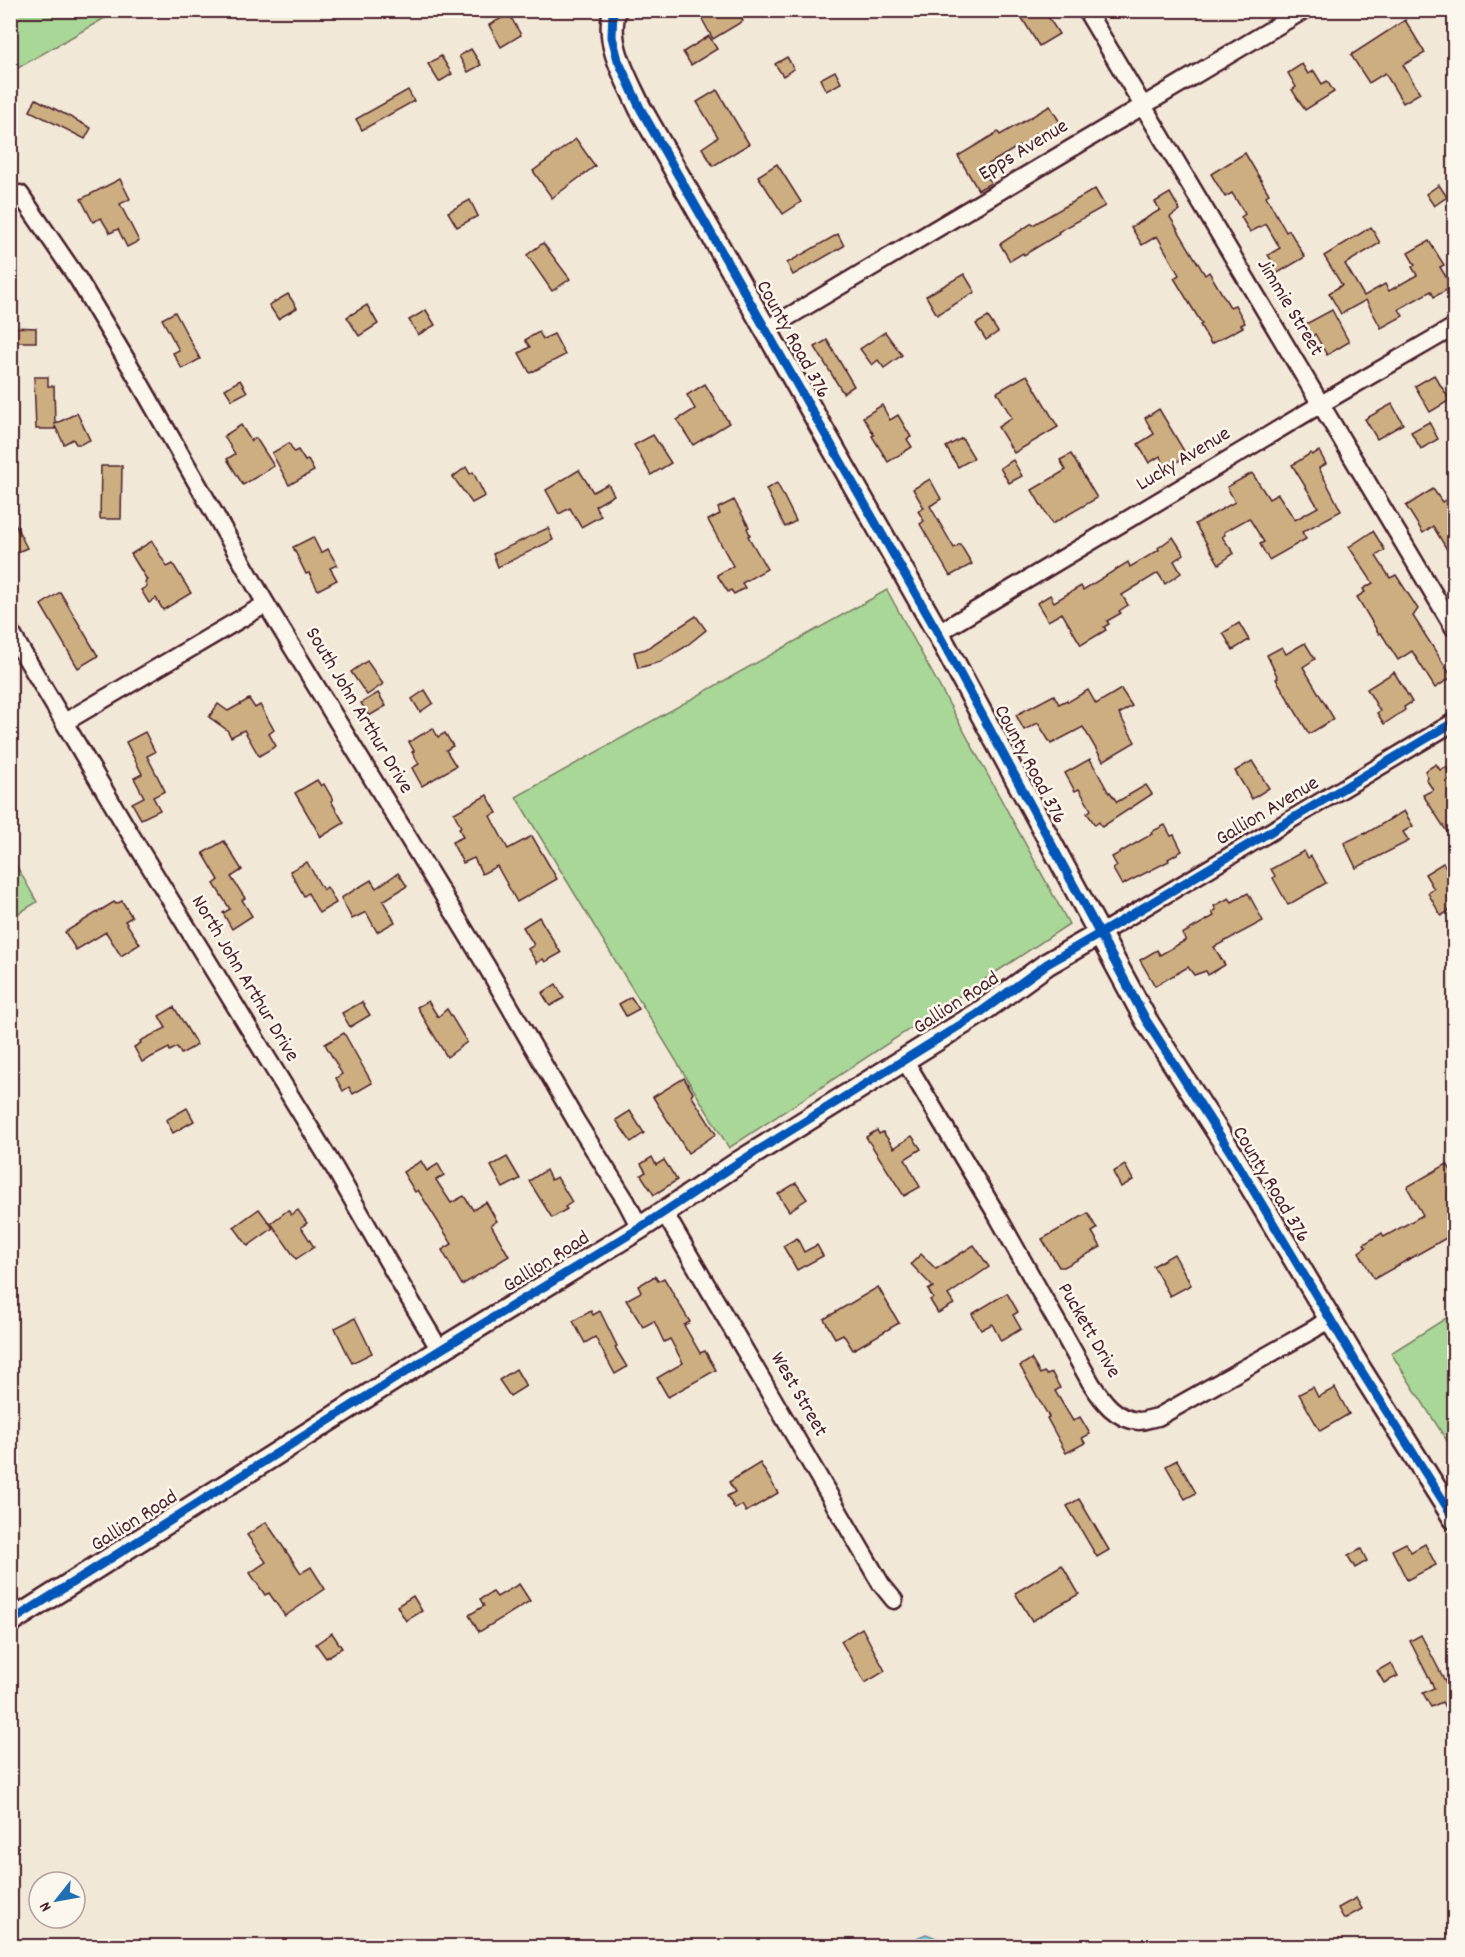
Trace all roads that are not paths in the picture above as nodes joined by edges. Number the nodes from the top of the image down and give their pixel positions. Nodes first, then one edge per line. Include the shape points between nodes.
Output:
1 (1086, 10) edge
2 (1305, 10) edge
3 (614, 11) edge
4 (1143, 106) junction
5 (10, 200) edge
6 (1455, 327) edge
7 (766, 330) junction
8 (1321, 404) junction
9 (266, 604) junction
10 (1455, 628) edge
11 (10, 631) edge
12 (938, 633) junction
13 (65, 722) junction
14 (1455, 722) edge
15 (1101, 933) junction
16 (904, 1059) junction
17 (664, 1212) junction
18 (640, 1228) junction
19 (1330, 1318) junction
20 (440, 1350) junction
21 (1455, 1518) edge
22 (894, 1600) dead end
23 (10, 1622) edge

1 - 4 street, Jimmie Street
2 - 4 street, Epps Avenue
3 - 7 street, County Road 376 via 612,37 618,60 640,108
4 - 7 street, Epps Avenue
4 - 8 street, Jimmie Street
5 - 9 street, South John Arthur Drive via 20,194 78,279
6 - 8 street, Lucky Avenue
7 - 12 street, County Road 376
8 - 10 street, Jimmie Street
8 - 12 street, Lucky Avenue
9 - 13 street
9 - 18 street, South John Arthur Drive
11 - 13 street, North John Arthur Drive
12 - 15 street, County Road 376
13 - 20 street, North John Arthur Drive
14 - 15 street, Gallion Avenue
15 - 16 street, Gallion Road
15 - 19 street, County Road 376 via 1146,1020
16 - 17 street, Gallion Road
16 - 19 street, Puckett Drive via 1091,1383 1119,1415 1139,1421 1158,1417
17 - 18 street, Gallion Road
17 - 22 street, West Street via 881,1584
18 - 20 street, Gallion Road
19 - 21 street, County Road 376
20 - 23 street, Gallion Road

